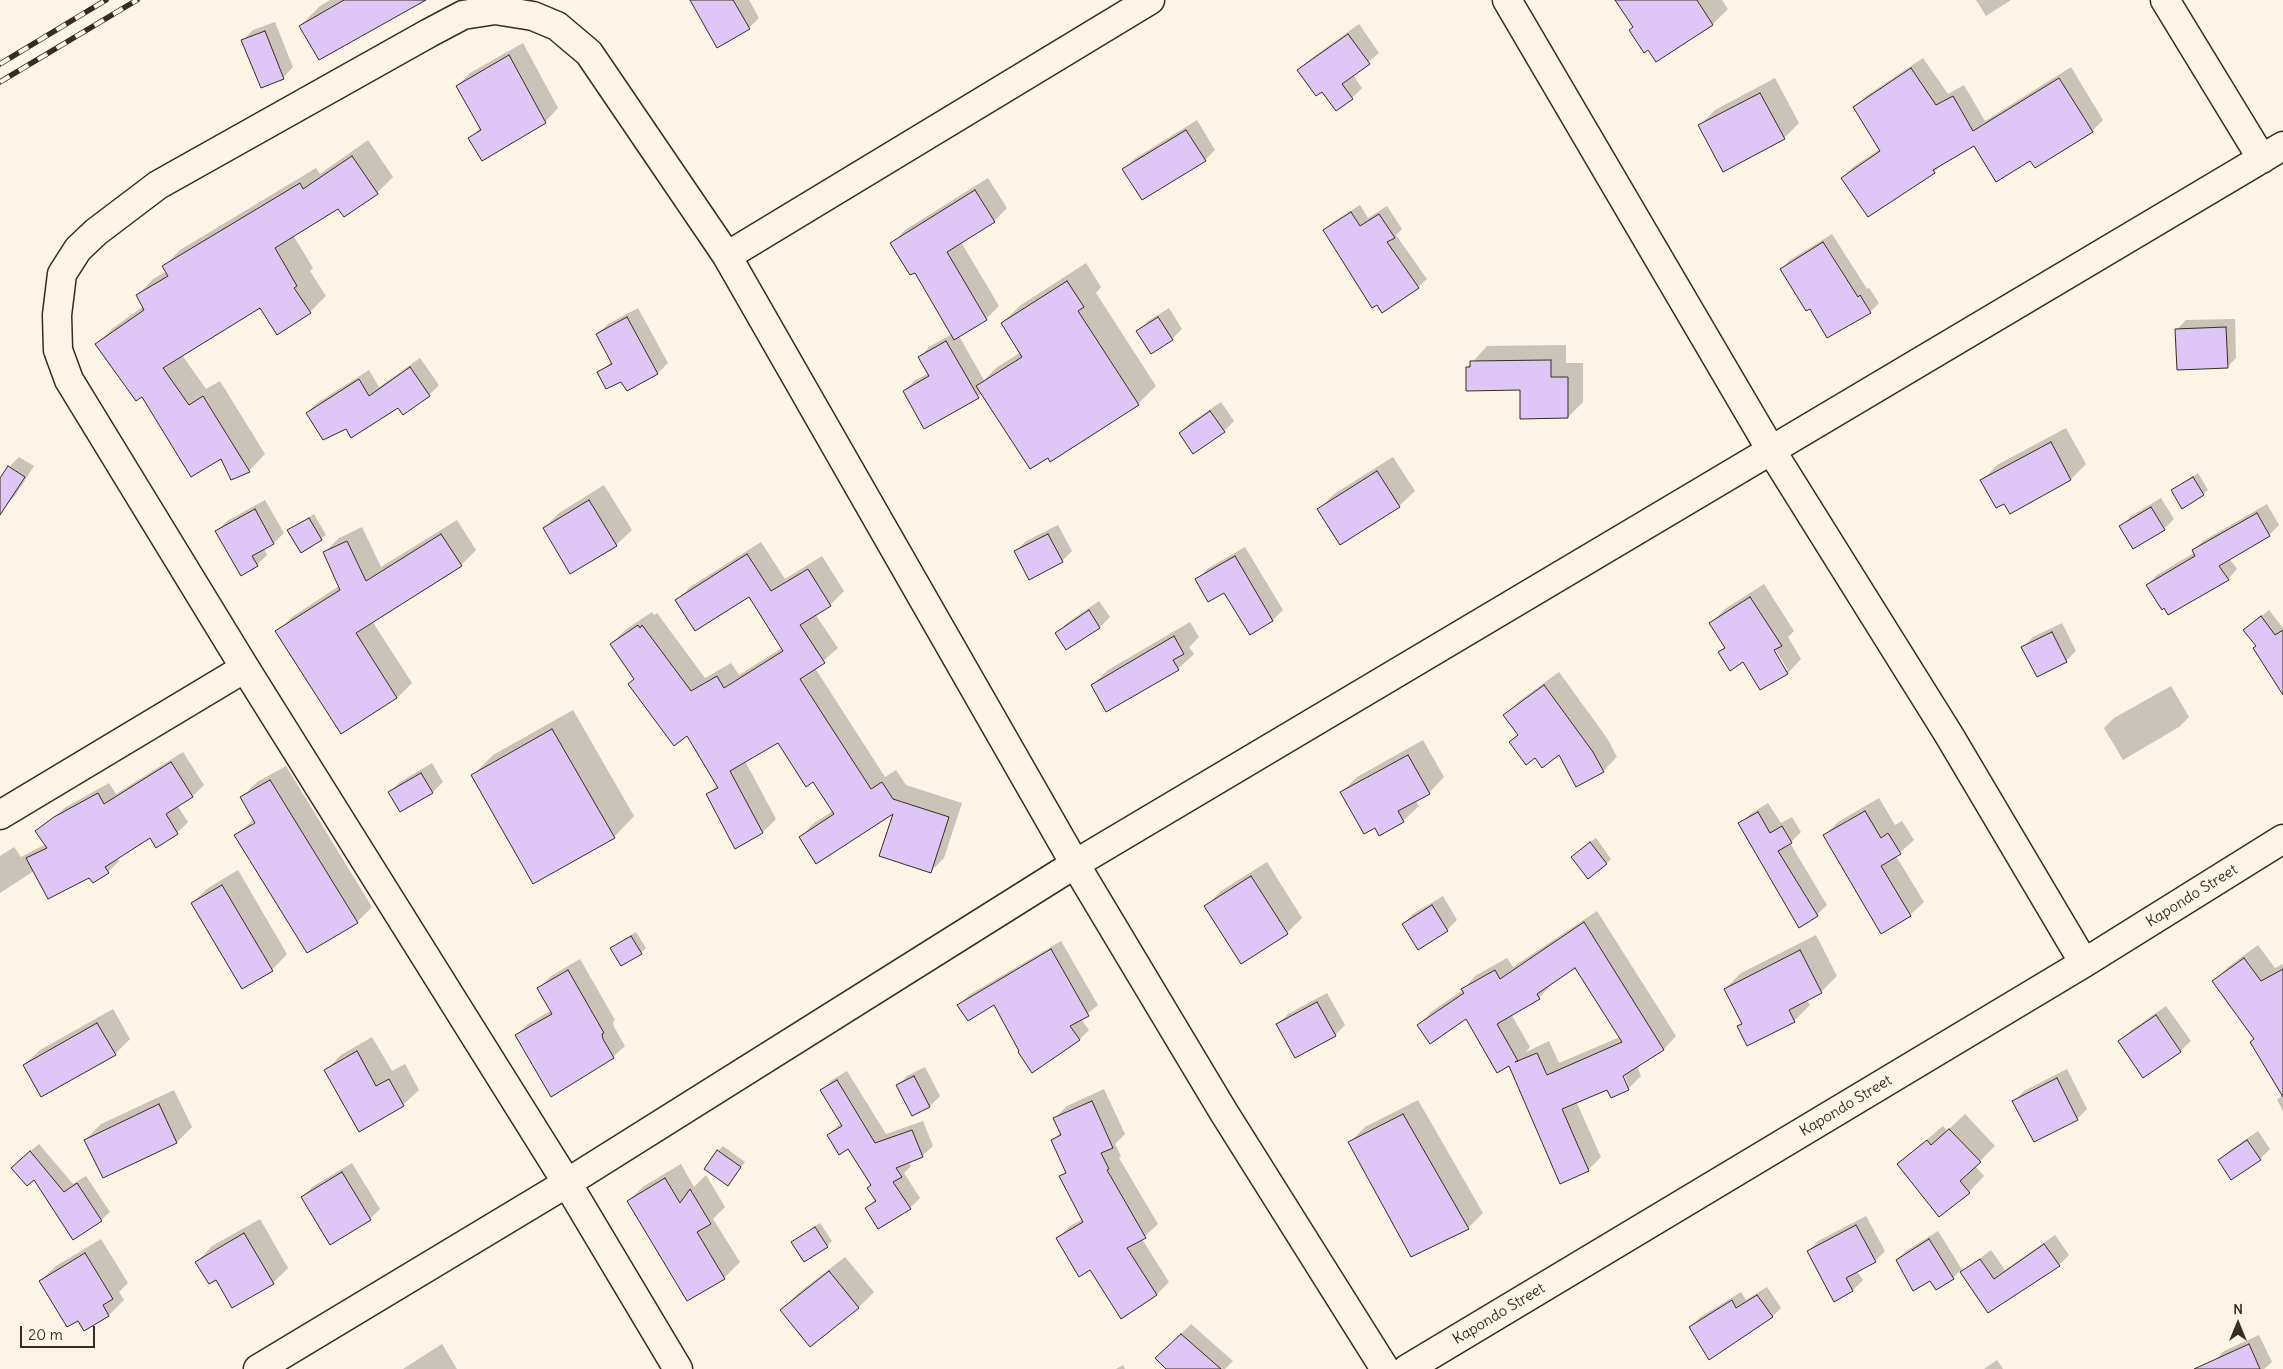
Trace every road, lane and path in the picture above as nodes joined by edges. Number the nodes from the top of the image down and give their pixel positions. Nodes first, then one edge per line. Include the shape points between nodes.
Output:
1 (1150, 0) edge
2 (1507, 0) edge
3 (2165, 0) edge
4 (2273, 152) edge
5 (727, 256) junction
6 (1771, 450) junction
7 (245, 668) junction
8 (0, 815) edge
9 (2283, 839) edge
10 (1075, 864) junction
11 (2084, 963) junction
12 (567, 1183) junction
13 (258, 1369) edge
14 (678, 1369) edge
15 (1385, 1369) edge
16 (1407, 1369) edge

1 - 5 street
2 - 6 street
3 - 4 street
4 - 6 street
5 - 7 street via 589,53 557,26 532,16 495,10 463,15 429,33 158,185 96,232 78,249 62,274 57,315 58,350 70,380
5 - 10 street
6 - 10 street
6 - 11 street via 1949,735
7 - 8 street
7 - 12 street
9 - 11 street, Kapondo Street
10 - 12 street
10 - 15 street via 1228,1119
11 - 16 street, Kapondo Street
12 - 13 street
12 - 14 street

